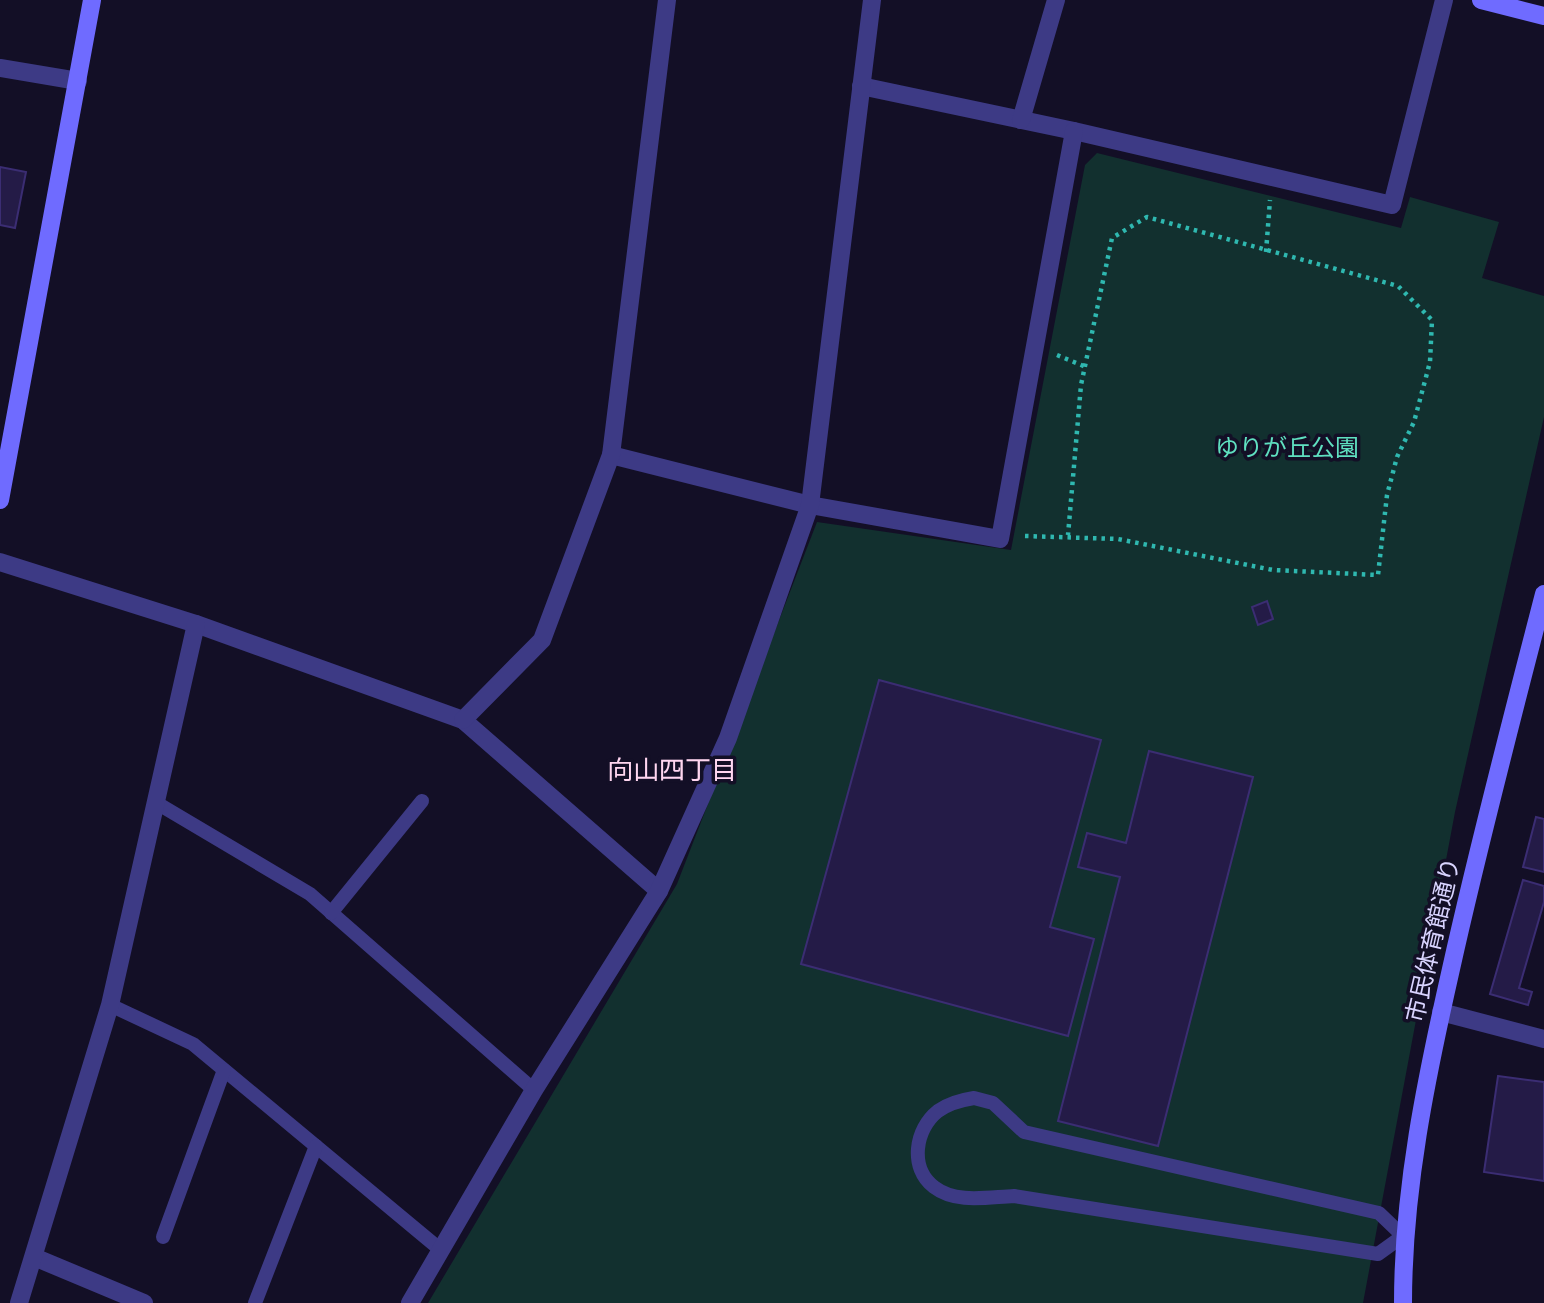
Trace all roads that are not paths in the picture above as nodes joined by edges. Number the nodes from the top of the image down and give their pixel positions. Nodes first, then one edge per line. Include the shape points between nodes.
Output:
1 (92, 0) edge
2 (667, 0) edge
3 (872, 0) edge
4 (1056, 0) edge
5 (1444, 0) edge
6 (1481, 0) edge
7 (1544, 16) edge
8 (0, 68) edge
9 (78, 81) junction
10 (861, 86) junction
11 (1021, 120) junction
12 (1074, 131) junction
13 (6, 432) edge
14 (611, 456) junction
15 (0, 500) edge
16 (810, 505) junction
17 (0, 562) edge
18 (1544, 594) edge
19 (196, 624) junction
20 (463, 720) junction
21 (422, 801) dead end
22 (155, 802) junction
23 (659, 891) junction
24 (331, 913) junction
25 (110, 1005) junction
26 (1441, 1012) junction
27 (1544, 1039) edge
28 (224, 1070) junction
29 (534, 1090) junction
30 (316, 1146) junction
31 (1403, 1236) junction
32 (163, 1237) dead end
33 (442, 1251) junction
34 (34, 1257) junction
35 (19, 1303) edge
36 (144, 1303) edge
37 (256, 1303) edge
38 (410, 1303) edge
39 (1403, 1303) edge

1 - 9 street
2 - 14 street
3 - 10 street
4 - 11 street
5 - 12 street via 1392,205
6 - 7 street
8 - 9 street
9 - 13 street
10 - 11 street
10 - 16 street
11 - 12 street
12 - 16 street via 1000,539
13 - 15 street
14 - 16 street
14 - 20 street via 542,640
16 - 23 street via 728,738
17 - 19 street
18 - 26 street, 市民体育館通り
19 - 20 street
19 - 22 street
20 - 23 street
21 - 24 lane
22 - 24 lane via 310,894
22 - 25 street
23 - 29 street
24 - 29 lane
25 - 28 lane via 193,1044
25 - 34 street
26 - 27 street
26 - 31 street, 市民体育館通り
28 - 30 lane
28 - 32 lane
29 - 33 street
30 - 33 lane
30 - 37 lane
31 - 31 lane via 1378,1254 1014,1196 968,1199 935,1188 919,1168 917,1150 923,1129 937,1112 956,1101 974,1098 993,1102 1024,1132 1379,1213
31 - 39 street, 市民体育館通り
33 - 38 street
34 - 35 street
34 - 36 street

